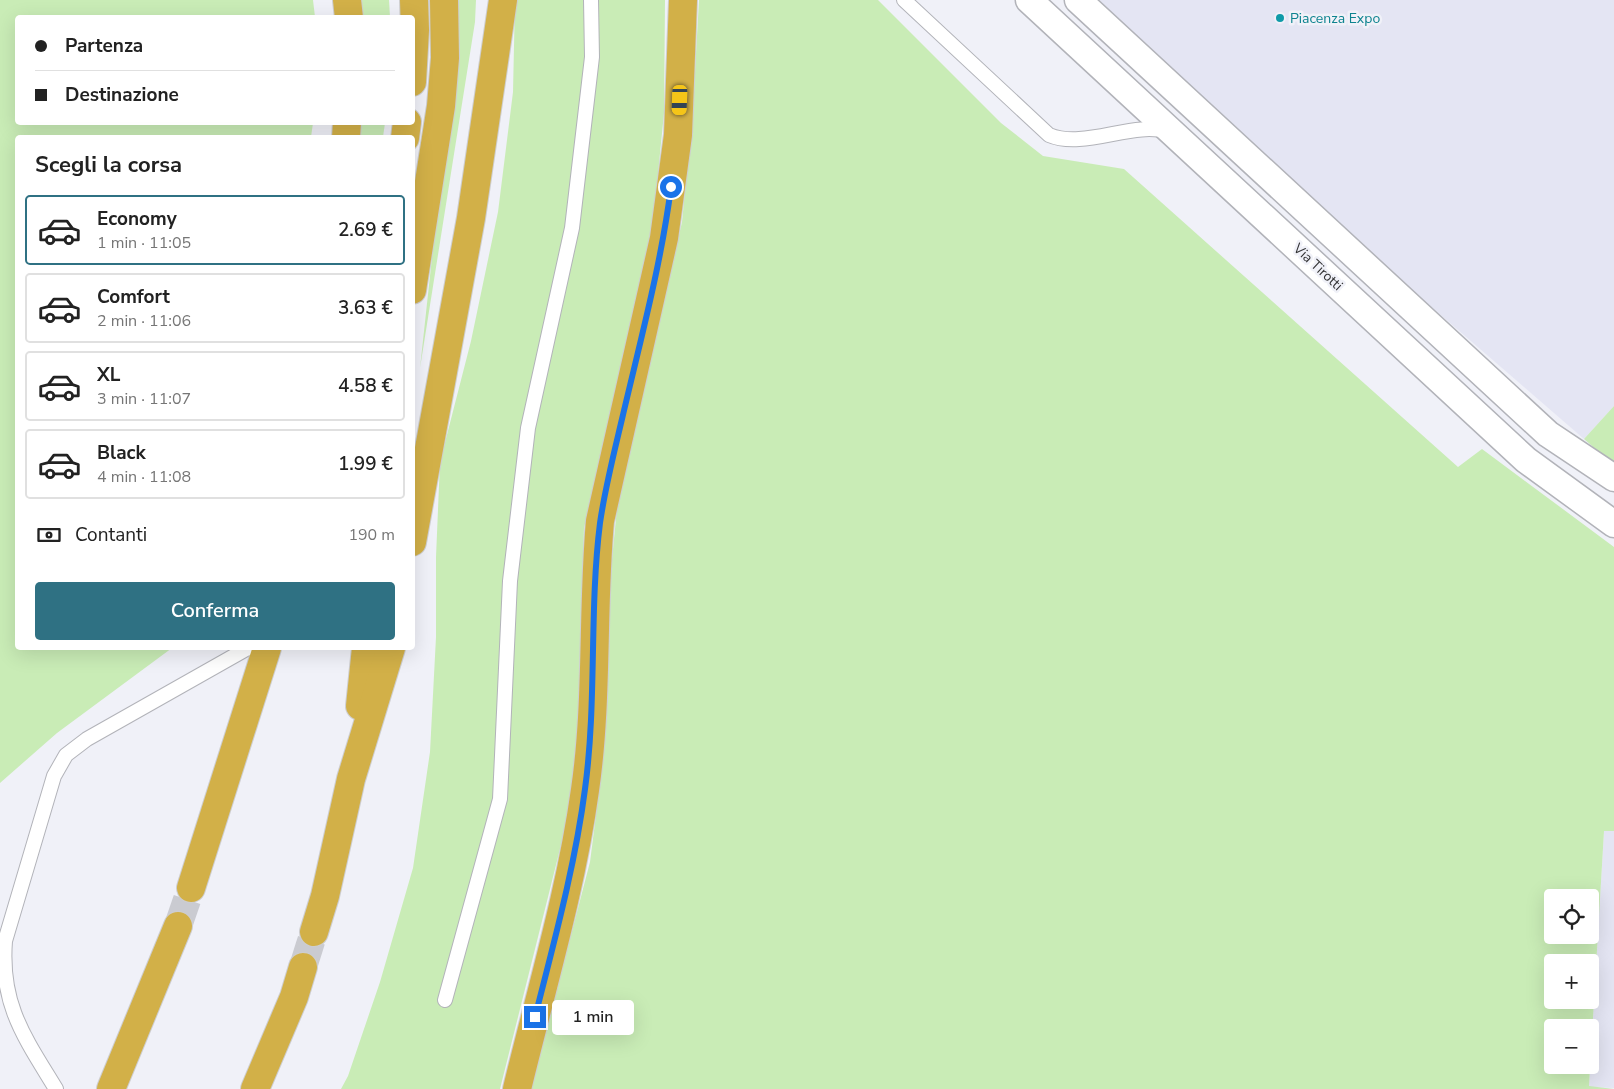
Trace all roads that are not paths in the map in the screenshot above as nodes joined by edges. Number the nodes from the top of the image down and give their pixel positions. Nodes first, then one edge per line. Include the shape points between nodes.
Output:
1 (347, 0) edge
2 (414, 0) edge
3 (444, 0) edge
4 (503, 0) edge
5 (590, 0) edge
6 (684, 0) edge
7 (904, 0) edge
8 (1029, 0) edge
9 (1078, 0) edge
10 (348, 15) edge
11 (414, 15) edge
12 (1178, 139) junction
13 (415, 271) edge
14 (1614, 478) edge
15 (1614, 524) edge
16 (415, 526) edge
17 (244, 650) edge
18 (266, 650) edge
19 (366, 650) edge
20 (390, 650) edge
21 (351, 779) junction
22 (191, 888) tunnel mouth
23 (178, 926) tunnel mouth
24 (314, 932) tunnel mouth
25 (302, 967) tunnel mouth
26 (445, 1000) dead end
27 (56, 1089) edge
28 (111, 1089) edge
29 (255, 1089) edge
30 (517, 1089) edge

1 - 10 highway
2 - 11 highway
3 - 13 highway via 445,58 441,106
4 - 16 highway via 471,218
5 - 26 lane via 592,57 572,228 528,428 510,581 500,799
6 - 30 highway via 678,135 664,238 600,521 586,789 575,854
7 - 12 lane via 1050,135 1072,139 1152,130 1166,131
8 - 12 street, Via Tirotti
9 - 14 street via 1548,434
12 - 15 street, Via Tirotti via 1526,460
17 - 27 lane via 87,739 66,755 54,776 5,941 1,965 14,1021
18 - 22 highway
19 - 21 highway
20 - 21 highway
21 - 24 highway
23 - 28 highway
25 - 29 highway via 294,997

